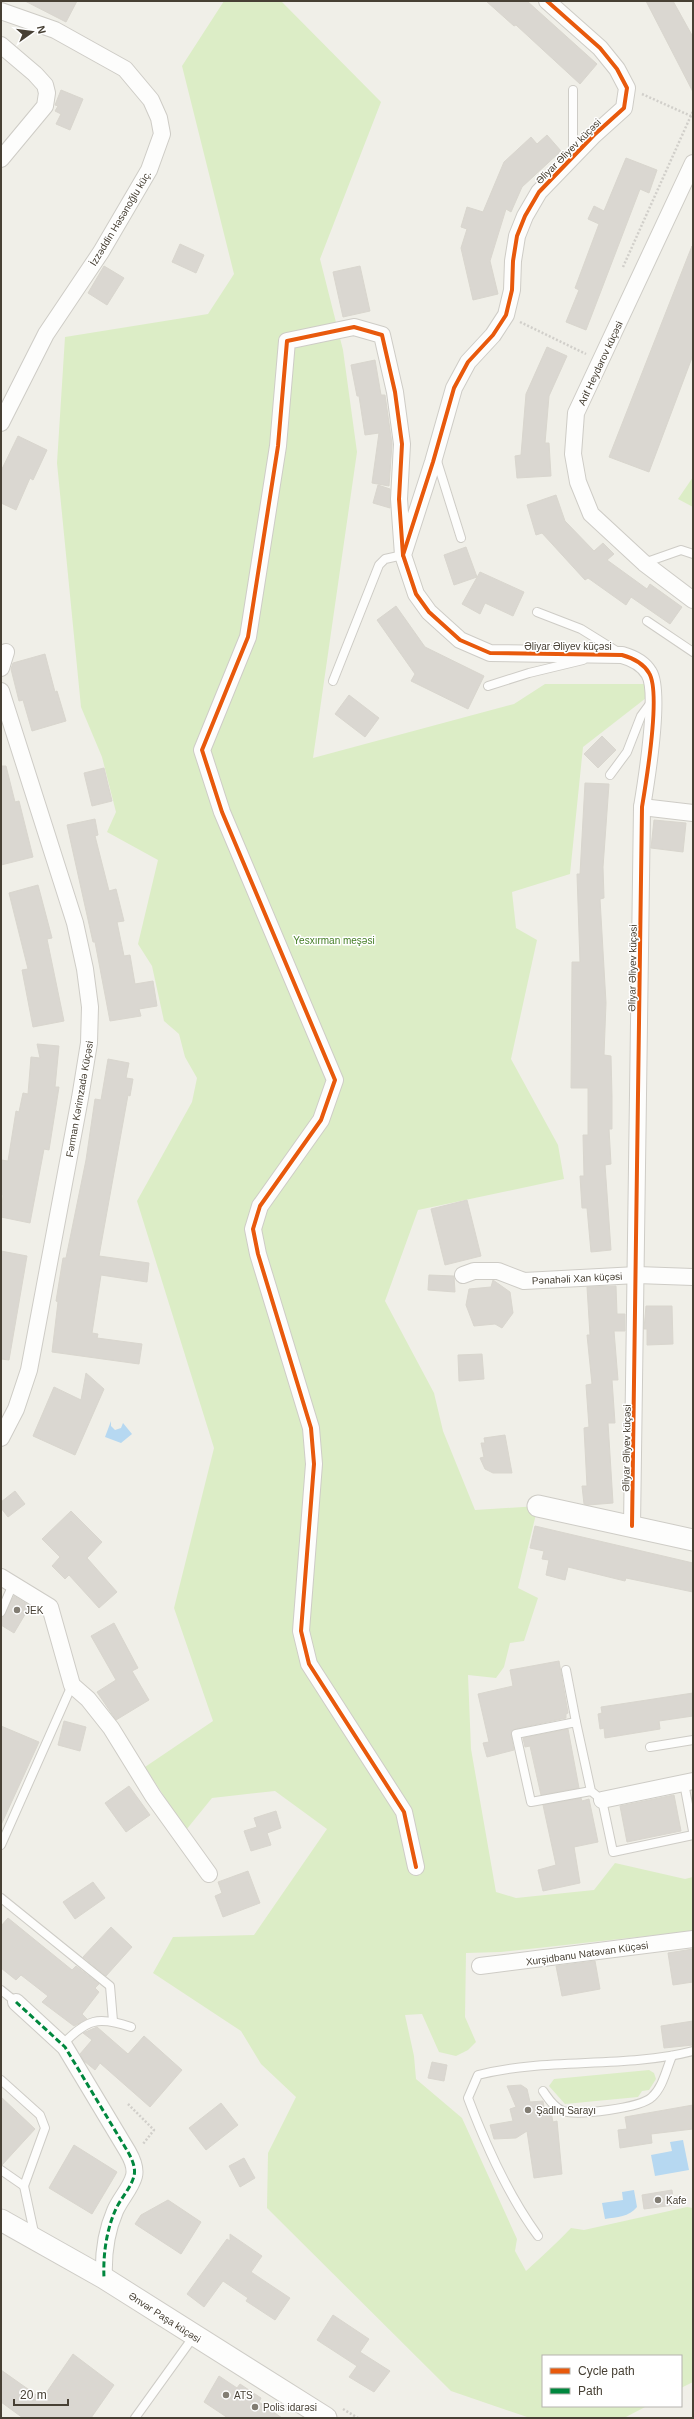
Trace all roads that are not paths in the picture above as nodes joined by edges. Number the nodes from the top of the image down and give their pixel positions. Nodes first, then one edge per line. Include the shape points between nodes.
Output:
1 (547, 1) edge
2 (1, 11) edge
3 (1, 45) edge
4 (573, 90) dead end
5 (573, 156) junction
6 (1, 159) edge
7 (693, 163) edge
8 (1, 423) edge
9 (435, 456) junction
10 (461, 538) dead end
11 (693, 554) edge
12 (403, 555) junction
13 (644, 563) junction
14 (693, 600) edge
15 (537, 612) dead end
16 (647, 621) dead end
17 (6, 652) dead end
18 (693, 652) edge
19 (599, 653) junction
20 (622, 655) junction
21 (1, 668) edge
22 (333, 681) dead end
23 (488, 686) dead end
24 (1, 691) edge
25 (653, 699) junction
26 (610, 775) dead end
27 (642, 807) junction
28 (693, 813) edge
29 (463, 1275) dead end
30 (637, 1275) junction
31 (693, 1277) edge
32 (1, 1438) edge
33 (538, 1506) dead end
34 (632, 1526) junction
35 (693, 1540) edge
36 (7, 1580) edge
37 (1, 1612) edge
38 (566, 1670) dead end
39 (72, 1685) junction
40 (576, 1722) junction
41 (693, 1740) edge
42 (650, 1747) dead end
43 (688, 1782) edge
44 (596, 1795) junction
45 (693, 1831) edge
46 (693, 1835) edge
47 (1, 1845) edge
48 (416, 1867) dead end
49 (209, 1874) dead end
50 (1, 1898) edge
51 (693, 1939) edge
52 (480, 1966) dead end
53 (1, 1990) edge
54 (16, 2002) joint
55 (113, 2021) junction
56 (130, 2027) dead end
57 (63, 2044) junction
58 (693, 2051) edge
59 (672, 2056) junction
60 (1, 2080) edge
61 (543, 2091) dead end
62 (1, 2170) edge
63 (24, 2186) junction
64 (1, 2220) edge
65 (538, 2236) dead end
66 (36, 2239) junction
67 (104, 2278) junction
68 (194, 2336) junction
69 (135, 2418) edge
70 (326, 2418) edge

1 - 5 street, Əliyar Əliyev küçəsi via 600,48 617,69 627,88 624,108
2 - 8 street, İzzəddin Həsənoğlu küç. via 55,30 125,69 151,100 159,118 162,134 149,170 101,252 46,334
3 - 6 street via 35,74 45,85 47,93 46,106
4 - 5 lane
5 - 9 street, Əliyar Əliyev küçəsi via 539,192 525,216 517,236 512,290 506,315 493,336 468,362 454,388
7 - 13 street, Arif Heydərov küçəsi via 576,413 573,454 578,482 591,514
9 - 10 lane
9 - 12 street, Əliyar Əliyev küçəsi
11 - 13 lane via 681,550
12 - 19 street, Əliyar Əliyev küçəsi via 416,594 429,612 460,640 490,653
12 - 22 lane via 385,559 379,565
12 - 48 street via 399,499 402,444 395,392 382,335 354,327 287,341 278,446 248,637 202,750 222,812 335,1080 321,1120 260,1206 253,1229 258,1254 311,1428 314,1464 301,1631 309,1664 404,1812
13 - 14 street, Arif Heydərov küçəsi
15 - 20 lane via 580,630
16 - 18 lane
17 - 21 street
19 - 20 street, Əliyar Əliyev küçəsi
19 - 23 lane via 583,660 529,672
20 - 25 street, Əliyar Əliyev küçəsi via 635,659 650,674
24 - 32 street, Fərman Kərimzadə Küçəsi via 75,923 90,1007 90,1043 29,1370 16,1409
25 - 26 lane via 641,716 627,752
25 - 27 street, Əliyar Əliyev küçəsi via 652,735
27 - 28 street
27 - 30 street, Əliyar Əliyev küçəsi
29 - 30 street, Pənahəli Xan küçəsi via 474,1271 498,1271 524,1281
30 - 31 street, Pənahəli Xan küçəsi
30 - 34 street, Əliyar Əliyev küçəsi
33 - 34 street
34 - 35 street
36 - 37 lane
36 - 39 street via 50,1607
38 - 40 lane
39 - 47 lane
39 - 49 street via 88,1699 111,1728 153,1796
40 - 44 lane
40 - 44 lane via 516,1734 531,1802
41 - 42 lane
43 - 44 street
43 - 45 lane
44 - 46 lane via 613,1852
50 - 55 lane via 110,1986
51 - 52 street, Xurşidbanu Natəvan Küçəsi
53 - 54 lane
54 - 57 street
55 - 56 lane
55 - 57 lane via 86,2024 78,2028
57 - 67 street via 128,2152 134,2167 134,2176 115,2211 108,2233
58 - 59 lane
59 - 61 lane via 659,2088 651,2098 641,2104 569,2112 562,2111 552,2103
59 - 65 lane via 584,2064 523,2066 478,2075 468,2098 470,2105 507,2184
60 - 63 lane via 40,2115 45,2128
62 - 63 lane
63 - 66 lane
64 - 66 street, Ənvər Paşa küçəsi
66 - 67 street, Ənvər Paşa küçəsi
67 - 68 street, Ənvər Paşa küçəsi
68 - 69 lane
68 - 70 street, Ənvər Paşa küçəsi

